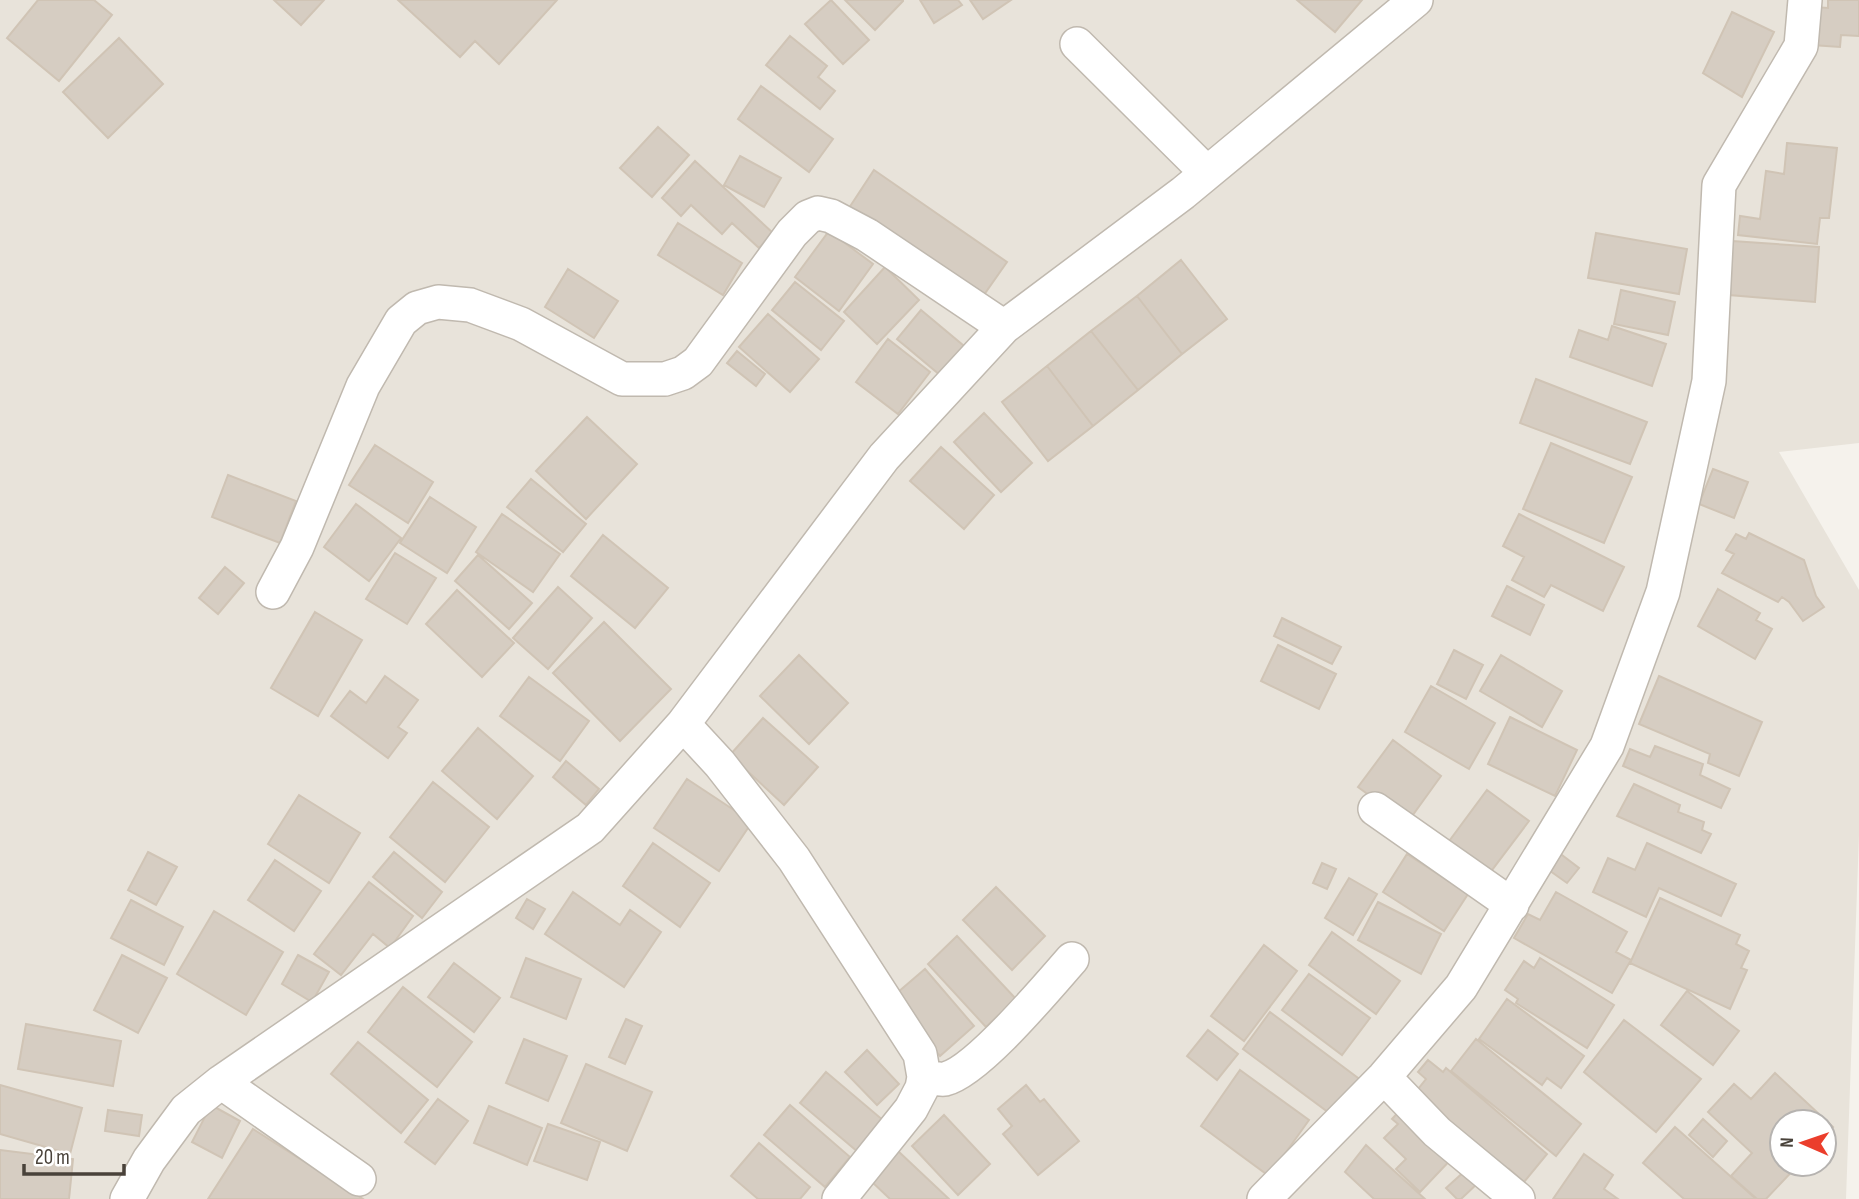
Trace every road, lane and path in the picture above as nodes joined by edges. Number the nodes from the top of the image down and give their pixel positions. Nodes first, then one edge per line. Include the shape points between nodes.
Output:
1 (1416, 0) edge
2 (1805, 0) edge
3 (1077, 44) dead end
4 (1207, 173) junction
5 (1004, 327) junction
6 (273, 592) dead end
7 (683, 724) junction
8 (1375, 809) dead end
9 (1512, 905) junction
10 (1072, 959) dead end
11 (924, 1077) junction
12 (1384, 1077) junction
13 (221, 1082) junction
14 (359, 1179) dead end
15 (127, 1199) edge
16 (839, 1199) edge
17 (1264, 1199) edge
18 (1518, 1199) edge

1 - 4 street
2 - 9 street via 1801,46 1719,185 1709,380 1663,592 1607,746
3 - 4 street
4 - 5 street
5 - 6 street via 867,235 818,213 792,233 698,362 664,379 622,379 520,324 470,305 438,302 417,308 401,321 363,386 297,547
5 - 7 street via 884,457
7 - 11 street via 794,859 910,1036 920,1054
7 - 13 street via 590,828
8 - 9 street
9 - 12 street via 1461,987
10 - 11 street via 968,1068 945,1079
11 - 16 street via 911,1109
12 - 17 street
12 - 18 street via 1437,1132
13 - 14 street
13 - 15 street via 186,1110

